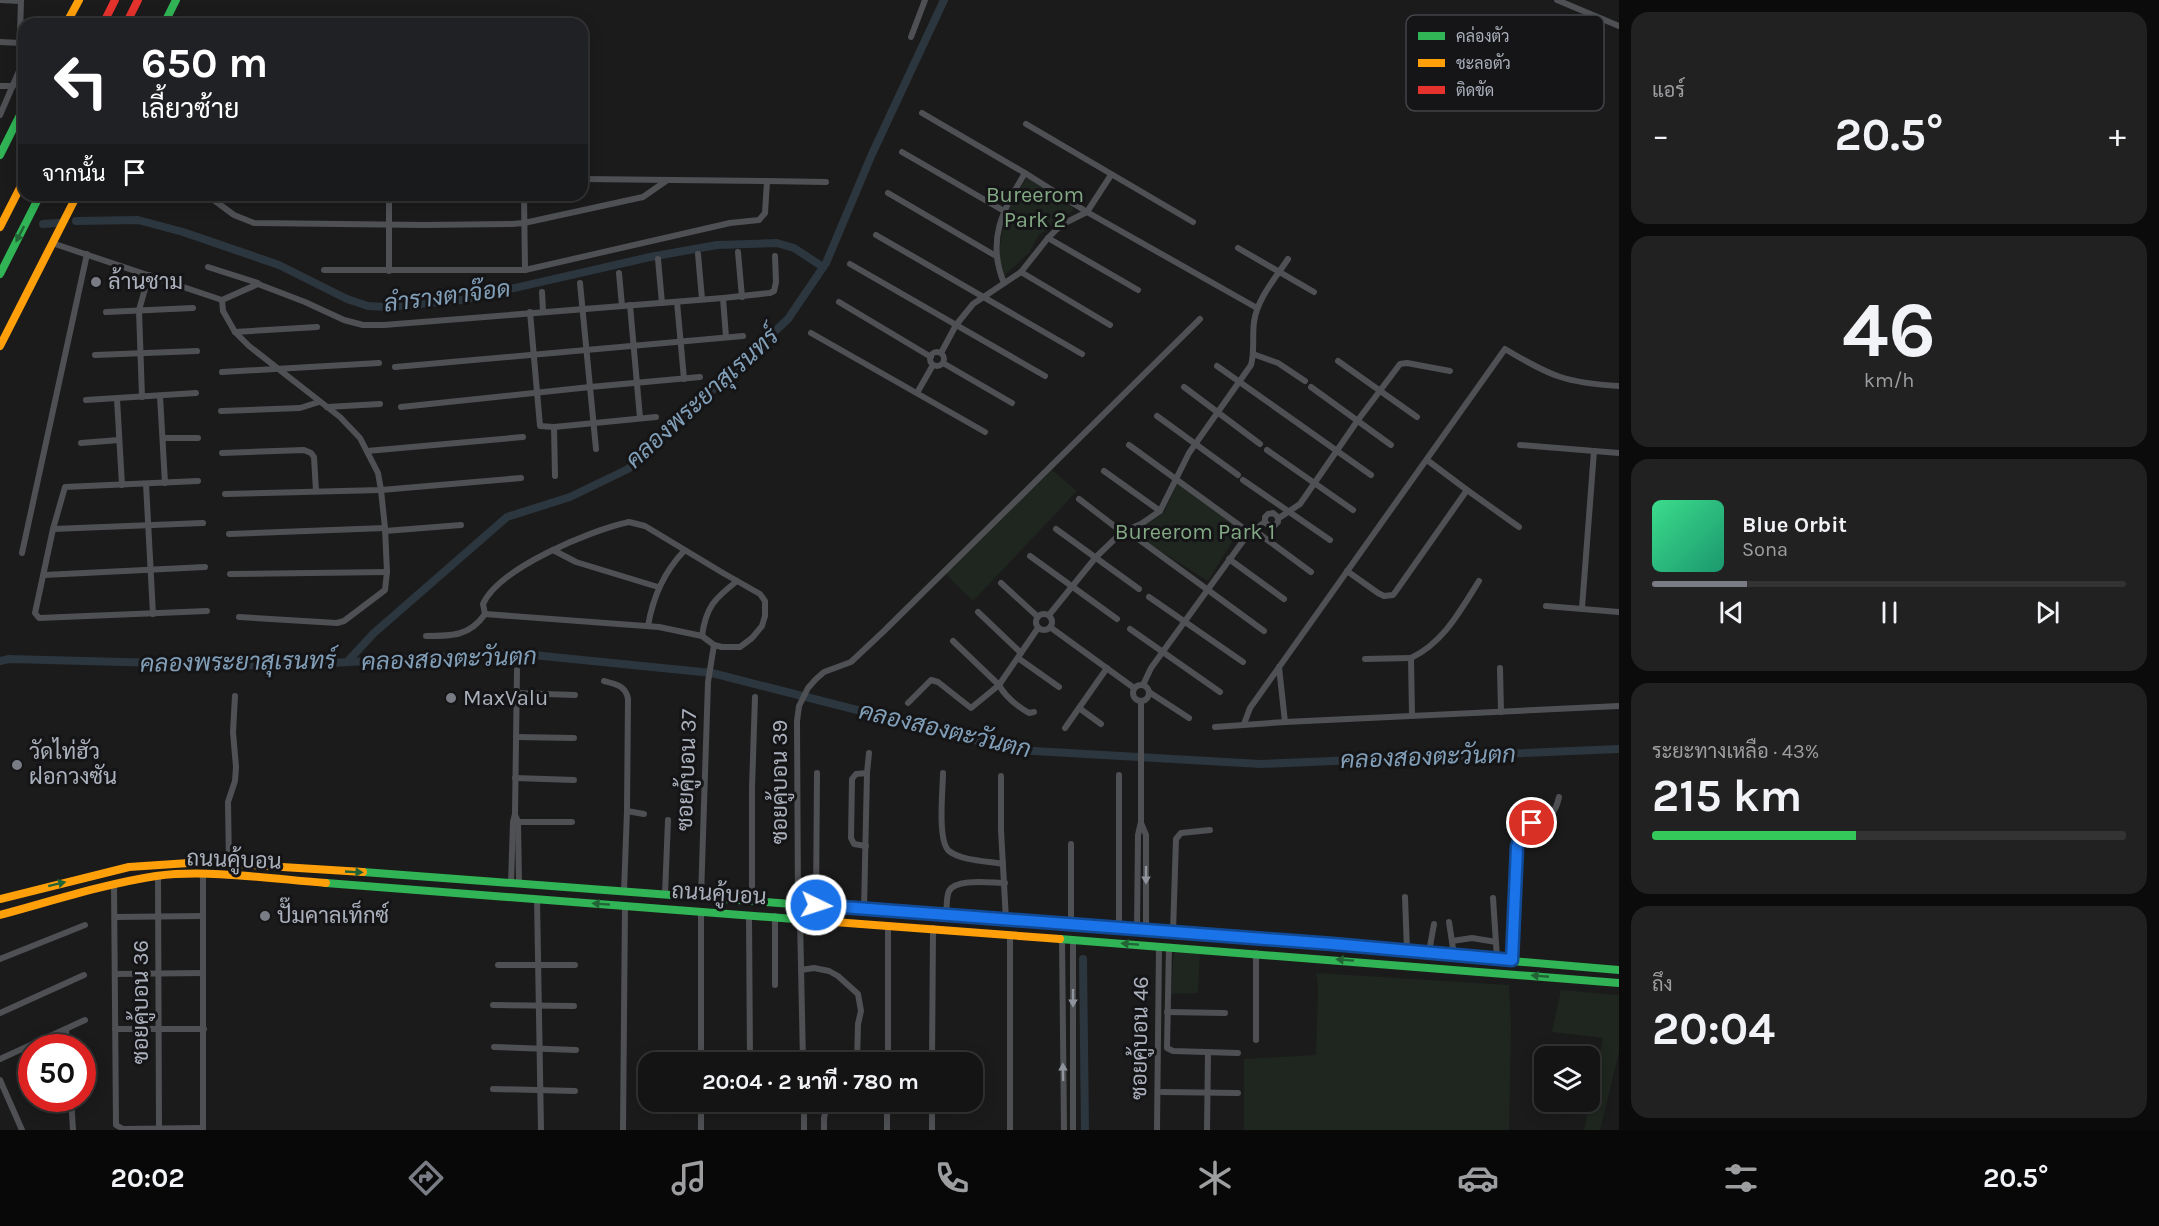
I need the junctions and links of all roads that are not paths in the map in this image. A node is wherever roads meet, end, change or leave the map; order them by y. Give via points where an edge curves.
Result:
1 (0, 0) edge
2 (21, 0) edge
3 (79, 0) edge
4 (115, 0) edge
5 (138, 0) edge
6 (176, 0) edge
7 (926, 0) edge
8 (1557, 0) edge
9 (1593, 15) edge
10 (22, 18) edge
11 (69, 18) edge
12 (106, 18) edge
13 (129, 18) edge
14 (167, 18) edge
15 (1604, 20) edge
16 (1619, 26) edge
17 (911, 37) dead end
18 (0, 42) edge
19 (18, 43) edge
20 (18, 74) edge
21 (0, 86) edge
22 (13, 86) junction
23 (922, 113) dead end
24 (0, 115) edge
25 (18, 119) edge
26 (1026, 124) dead end
27 (902, 152) dead end
28 (0, 154) edge
29 (1025, 173) junction
30 (1111, 174) junction
31 (588, 179) edge
32 (666, 181) junction
33 (767, 181) junction
34 (826, 182) dead end
35 (18, 192) edge
36 (888, 193) dead end
37 (37, 201) edge
38 (74, 201) edge
39 (215, 201) edge
40 (389, 201) edge
41 (524, 201) edge
42 (1004, 211) junction
43 (1087, 212) junction
44 (1193, 222) dead end
45 (524, 223) junction
46 (389, 224) junction
47 (0, 227) edge
48 (876, 235) dead end
49 (1048, 237) junction
50 (52, 243) junction
51 (1238, 248) dead end
52 (738, 252) dead end
53 (87, 254) junction
54 (698, 254) dead end
55 (775, 256) dead end
56 (996, 256) junction
57 (658, 259) dead end
58 (1288, 259) dead end
59 (850, 264) dead end
60 (208, 267) dead end
61 (324, 270) dead end
62 (525, 270) junction
63 (389, 271) junction
64 (1021, 272) junction
65 (1280, 272) junction
66 (619, 273) dead end
67 (0, 274) edge
68 (149, 275) junction
69 (580, 283) dead end
70 (1004, 283) junction
71 (258, 284) junction
72 (1138, 290) dead end
73 (542, 292) dead end
74 (1314, 292) dead end
75 (984, 296) junction
76 (742, 297) junction
77 (723, 298) junction
78 (222, 300) junction
79 (702, 300) junction
80 (677, 302) junction
81 (839, 302) dead end
82 (662, 303) junction
83 (626, 306) junction
84 (193, 308) dead end
85 (582, 309) junction
86 (1257, 309) junction
87 (139, 310) junction
88 (543, 311) junction
89 (106, 312) dead end
90 (530, 312) junction
91 (1200, 319) dead end
92 (956, 325) junction
93 (1110, 325) dead end
94 (317, 327) dead end
95 (235, 332) junction
96 (811, 333) dead end
97 (743, 336) dead end
98 (726, 337) junction
99 (681, 341) junction
100 (633, 345) junction
101 (0, 346) edge
102 (586, 350) junction
103 (198, 351) dead end
104 (140, 352) junction
105 (941, 353) junction
106 (1082, 354) dead end
107 (1253, 354) junction
108 (95, 355) dead end
109 (533, 355) junction
110 (931, 357) junction
111 (1338, 361) dead end
112 (379, 363) dead end
113 (943, 363) junction
114 (933, 364) junction
115 (1217, 366) dead end
116 (395, 367) dead end
117 (280, 369) junction
118 (1450, 371) dead end
119 (222, 372) dead end
120 (1045, 376) dead end
121 (700, 377) dead end
122 (684, 379) junction
123 (1240, 381) junction
124 (1305, 381) dead end
125 (637, 383) junction
126 (590, 387) junction
127 (1184, 387) dead end
128 (1311, 387) dead end
129 (1619, 387) edge
130 (1380, 391) junction
131 (196, 393) dead end
132 (917, 393) junction
133 (536, 394) junction
134 (160, 396) junction
135 (142, 397) junction
136 (117, 399) junction
137 (86, 400) dead end
138 (319, 402) junction
139 (1012, 403) dead end
140 (380, 404) dead end
141 (327, 407) junction
142 (401, 408) dead end
143 (221, 411) dead end
144 (1218, 412) junction
145 (656, 417) dead end
146 (1157, 417) dead end
147 (1417, 417) dead end
148 (640, 418) junction
149 (1358, 420) junction
150 (593, 423) junction
151 (554, 427) junction
152 (985, 432) dead end
153 (523, 437) dead end
154 (163, 438) junction
155 (198, 438) dead end
156 (119, 440) junction
157 (81, 443) dead end
158 (1196, 443) junction
159 (1260, 444) dead end
160 (1129, 445) dead end
161 (1391, 445) dead end
162 (1520, 445) dead end
163 (596, 449) dead end
164 (1267, 450) dead end
165 (367, 451) junction
166 (1336, 451) junction
167 (1594, 451) junction
168 (222, 453) dead end
169 (1619, 453) edge
170 (1426, 460) junction
171 (1104, 471) dead end
172 (1238, 475) dead end
173 (1371, 475) dead end
174 (555, 476) dead end
175 (521, 478) dead end
176 (1176, 478) junction
177 (1244, 480) dead end
178 (198, 481) dead end
179 (1314, 482) junction
180 (165, 483) junction
181 (122, 484) junction
182 (146, 484) junction
183 (381, 490) junction
184 (1467, 490) junction
185 (316, 491) junction
186 (225, 494) dead end
187 (1078, 499) dead end
188 (1353, 510) dead end
189 (1160, 511) junction
190 (1291, 512) junction
191 (1279, 518) junction
192 (1265, 522) junction
193 (203, 523) dead end
194 (148, 525) junction
195 (460, 525) dead end
196 (1519, 527) dead end
197 (53, 529) junction
198 (385, 529) junction
199 (1056, 529) dead end
200 (1124, 531) junction
201 (1252, 531) junction
202 (229, 534) dead end
203 (1330, 540) dead end
204 (553, 550) junction
205 (684, 551) junction
206 (22, 553) dead end
207 (1030, 556) dead end
208 (1096, 557) junction
209 (1229, 559) junction
210 (205, 567) dead end
211 (150, 568) junction
212 (1347, 571) junction
213 (387, 572) junction
214 (1311, 572) dead end
215 (44, 574) junction
216 (230, 574) dead end
217 (737, 581) junction
218 (1479, 581) dead end
219 (1001, 583) dead end
220 (1072, 586) junction
221 (658, 587) junction
222 (1139, 589) dead end
223 (1207, 590) junction
224 (1149, 597) dead end
225 (1284, 599) dead end
226 (1546, 606) dead end
227 (1582, 608) junction
228 (207, 611) dead end
229 (978, 612) dead end
230 (1619, 612) edge
231 (153, 614) junction
232 (485, 614) junction
233 (1049, 615) junction
234 (1037, 616) junction
235 (239, 617) dead end
236 (1117, 620) dead end
237 (1185, 622) junction
238 (648, 626) junction
239 (1050, 627) junction
240 (1038, 628) junction
241 (1130, 629) dead end
242 (1264, 630) dead end
243 (426, 636) dead end
244 (702, 636) junction
245 (953, 640) dead end
246 (714, 645) junction
247 (1162, 653) junction
248 (1019, 655) junction
249 (1410, 658) junction
250 (1365, 660) dead end
251 (1243, 662) dead end
252 (1280, 667) junction
253 (1107, 668) junction
254 (1500, 668) dead end
255 (517, 670) dead end
256 (604, 681) dead end
257 (999, 685) junction
258 (1143, 685) junction
259 (1059, 687) dead end
260 (1134, 688) junction
261 (1149, 692) junction
262 (1220, 692) dead end
263 (516, 693) junction
264 (235, 696) dead end
265 (575, 696) dead end
266 (755, 697) dead end
267 (1141, 701) junction
268 (908, 703) dead end
269 (1619, 706) edge
270 (1079, 708) junction
271 (1034, 712) dead end
272 (1501, 712) junction
273 (1412, 715) junction
274 (1189, 718) dead end
275 (1286, 722) junction
276 (1101, 724) dead end
277 (1244, 724) junction
278 (1215, 727) dead end
279 (1065, 728) dead end
280 (516, 737) junction
281 (574, 738) dead end
282 (869, 753) dead end
283 (817, 773) dead end
284 (867, 773) junction
285 (943, 773) dead end
286 (1119, 775) dead end
287 (1001, 776) dead end
288 (516, 778) junction
289 (574, 780) dead end
290 (1559, 797) dead end
291 (627, 811) junction
292 (644, 814) dead end
293 (668, 820) dead end
294 (515, 822) junction
295 (572, 822) dead end
296 (1210, 830) dead end
297 (1071, 844) dead end
298 (866, 846) junction
299 (229, 864) junction
300 (1003, 864) junction
301 (317, 870) junction
302 (202, 874) junction
303 (158, 876) junction
304 (316, 882) junction
305 (515, 883) junction
306 (1005, 883) junction
307 (114, 885) junction
308 (624, 891) junction
309 (665, 894) junction
310 (701, 897) junction
311 (1405, 897) dead end
312 (1493, 898) dead end
313 (0, 899) edge
314 (537, 899) junction
315 (752, 901) junction
316 (798, 904) junction
317 (625, 905) junction
318 (816, 905) junction
319 (864, 909) junction
320 (701, 911) junction
321 (0, 915) edge
322 (749, 915) junction
323 (946, 915) junction
324 (202, 916) junction
325 (775, 916) junction
326 (115, 917) junction
327 (158, 917) junction
328 (800, 918) junction
329 (1006, 920) junction
330 (1449, 922) dead end
331 (1071, 924) junction
332 (1434, 924) dead end
333 (85, 925) dead end
334 (888, 925) junction
335 (933, 928) junction
336 (1119, 928) junction
337 (1142, 929) junction
338 (1173, 932) junction
339 (1010, 934) junction
340 (1062, 939) junction
341 (1073, 939) junction
342 (1452, 940) junction
343 (1496, 942) junction
344 (1159, 946) junction
345 (1169, 947) junction
346 (1407, 950) junction
347 (1429, 952) junction
348 (1256, 953) junction
349 (1454, 955) junction
350 (1497, 958) junction
351 (0, 959) edge
352 (1512, 960) junction
353 (498, 965) dead end
354 (538, 965) junction
355 (575, 965) dead end
356 (1564, 966) junction
357 (801, 970) junction
358 (1619, 970) edge
359 (203, 973) junction
360 (115, 974) junction
361 (159, 974) junction
362 (84, 975) dead end
363 (1563, 978) junction
364 (1619, 983) edge
365 (775, 985) dead end
366 (494, 1005) dead end
367 (539, 1006) junction
368 (574, 1006) dead end
369 (1167, 1012) junction
370 (0, 1013) edge
371 (1225, 1013) dead end
372 (85, 1020) dead end
373 (66, 1029) junction
374 (115, 1029) junction
375 (159, 1029) junction
376 (204, 1029) junction
377 (66, 1034) edge
378 (1256, 1040) dead end
379 (494, 1047) dead end
380 (540, 1048) junction
381 (576, 1050) dead end
382 (701, 1052) edge
383 (750, 1052) edge
384 (803, 1052) edge
385 (857, 1052) edge
386 (888, 1052) edge
387 (932, 1052) edge
388 (1208, 1052) junction
389 (1238, 1053) dead end
390 (0, 1059) edge
391 (0, 1080) edge
392 (493, 1089) dead end
393 (540, 1090) junction
394 (576, 1091) dead end
395 (1162, 1092) dead end
396 (1207, 1093) junction
397 (1238, 1093) dead end
398 (72, 1112) edge
399 (701, 1112) edge
400 (804, 1112) edge
401 (825, 1112) edge
402 (888, 1112) edge
403 (932, 1112) edge
404 (159, 1128) junction
405 (203, 1129) edge
406 (22, 1130) edge
407 (73, 1130) edge
408 (541, 1130) edge
409 (623, 1130) edge
410 (701, 1130) edge
411 (804, 1130) edge
412 (824, 1130) edge
413 (887, 1130) edge
414 (932, 1130) edge
415 (1010, 1130) edge
416 (1064, 1130) edge
417 (1073, 1130) edge
418 (1157, 1130) edge
419 (1207, 1130) edge

1 - 2 street
2 - 10 street
3 - 11 main road
4 - 12 main road
5 - 13 main road
6 - 14 main road
7 - 17 street
8 - 9 street
15 - 16 street
18 - 19 street
20 - 22 street
21 - 22 street
22 - 24 street
23 - 29 street
25 - 28 main road
26 - 30 street
27 - 42 street
29 - 42 street
29 - 43 street
30 - 43 street
30 - 44 street
31 - 32 street
32 - 33 street
32 - 45 street via 643,197
33 - 34 street
33 - 62 street via 765,213 759,220 730,223
35 - 47 main road
36 - 56 street
37 -> 67 main road
38 - 50 main road
39 - 46 street via 254,223
40 - 46 street
41 - 45 street
42 - 56 street
43 - 49 street
43 - 86 street
45 - 46 street
45 - 62 street
46 - 63 street
48 - 75 street
49 - 64 street
49 - 72 street
50 - 53 street
50 - 101 main road
51 - 65 street
52 - 76 street
53 - 68 street
53 - 206 street
54 - 79 street
55 - 76 street via 774,291
56 - 70 street
57 - 82 street
58 - 65 street
59 - 92 street
60 - 71 street
61 - 63 street
62 - 63 street
64 - 70 street
64 - 93 street
65 - 74 street
65 - 86 street
66 - 83 street
68 - 78 street
68 - 87 street
69 - 85 street
70 - 75 street
71 - 78 street
71 - 90 street via 332,316 363,324 408,325
73 - 88 street
75 - 92 street
75 - 106 street
76 - 77 street
77 - 79 street
77 - 98 street
78 - 95 street via 223,311
79 - 80 street
80 - 82 street
80 - 99 street
81 - 110 street
82 - 83 street
83 - 85 street
83 - 100 street
84 - 87 street
85 - 88 street
85 - 102 street
86 - 107 street
87 - 89 street
87 - 104 street
88 - 90 street
90 - 109 street
91 - 316 street, ซอยคู้บอน 39 via 884,631 851,662 824,672 808,688 797,721
92 - 105 street
92 - 120 street
94 - 95 street
95 - 117 street
96 - 132 street
97 - 98 street
98 - 99 street
99 - 100 street
99 - 122 street
100 - 102 street
100 - 125 street
102 - 109 street
102 - 126 street
103 - 104 street
104 - 108 street
104 - 135 street
105 - 110 street
105 - 113 street
107 - 123 street
107 - 124 street via 1278,363
109 - 116 street
109 - 133 street
110 - 114 street
111 - 130 street
112 - 117 street
113 - 114 street
113 - 139 street
114 - 132 street
115 - 123 street
117 - 119 street
117 - 138 street
118 - 130 street via 1403,363
121 - 122 street
122 - 125 street
123 - 144 street
123 - 166 street
125 - 126 street
125 - 148 street
126 - 133 street
126 - 150 street
127 - 144 street
128 - 149 street
129 - 170 street via 1553,376 1506,349
130 - 147 street
130 - 149 street
131 - 134 street
132 - 152 street
133 - 142 street
133 - 151 street via 539,424
134 - 135 street
134 - 154 street
135 - 136 street
136 - 137 street
136 - 156 street
138 - 141 street
138 - 143 street via 300,408
140 - 141 street
141 - 165 street via 360,438
144 - 158 street
144 - 159 street
145 - 148 street
146 - 158 street
148 - 150 street
149 - 161 street
149 - 166 street
150 - 151 street
150 - 163 street
151 - 174 street
153 - 165 street
154 - 155 street
154 - 180 street
156 - 157 street
156 - 181 street
158 - 172 street
158 - 176 street
160 - 176 street
162 - 167 street
164 - 179 street
165 - 183 street
166 - 173 street
166 - 179 street
167 - 169 street
167 - 227 street
168 - 185 street via 312,453
170 - 184 street
170 - 212 street
171 - 189 street
175 - 183 street
176 - 189 street
176 - 201 street
177 - 190 street
178 - 180 street
179 - 188 street
179 - 190 street
180 - 182 street
181 - 182 street
181 - 197 street via 65,487
182 - 194 street
183 - 185 street
183 - 198 street
184 - 196 street
184 - 212 street via 1393,595 1378,593
185 - 186 street
187 - 200 street
189 - 200 street
190 - 191 street
190 - 203 street
191 - 192 street via 1274,526
191 - 192 street via 1270,513
192 - 201 street
193 - 194 street
194 - 197 street
194 - 211 street
195 - 198 street
197 - 215 street
198 - 202 street
198 - 213 street
199 - 208 street
200 - 208 street
200 - 223 street
201 - 209 street
201 - 214 street
204 - 205 street via 629,522 645,526
204 - 221 street via 576,562
204 - 232 street via 527,562 489,594 483,604
205 - 217 street
205 - 221 street
207 - 220 street
208 - 220 street
208 - 222 street
209 - 223 street
209 - 225 street
210 - 211 street
211 - 215 street
211 - 231 street
212 - 252 street
213 - 216 street
213 - 235 street via 384,592 344,621
215 - 231 street via 35,611 39,618
217 - 244 street via 709,608
217 - 246 street via 755,589 765,601 762,626 740,647
218 - 249 street via 1443,634
219 - 234 street
220 - 233 street
220 - 236 street
221 - 238 street
223 - 237 street
223 - 242 street
224 - 237 street
226 - 227 street
227 - 230 street
228 - 231 street
229 - 248 street
232 - 238 street
232 - 243 street via 464,633
233 - 234 street
233 - 239 street
234 - 240 street
237 - 247 street
237 - 251 street
238 - 244 street
239 - 240 street
239 - 253 street
240 - 248 street
241 - 247 street
244 - 246 street
245 - 257 street
246 - 310 street, ซอยคู้บอน 37 via 708,682
247 - 258 street
247 - 262 street
248 - 257 street
248 - 259 street
249 - 250 street
249 - 273 street
252 - 275 street
252 - 277 street via 1250,708
253 - 260 street
253 - 270 street
254 - 272 street
255 - 263 street
256 - 291 street via 627,693
257 - 268 street via 971,708 931,680
257 - 271 street via 1004,695 1020,708
258 - 260 street
258 - 261 street
260 - 267 street via 1135,698
261 - 267 street
261 - 274 street
263 - 265 street
263 - 280 street
264 - 299 street via 236,767 228,801
266 - 315 street
267 - 337 street via 1138,834
269 - 272 street
270 - 276 street
270 - 279 street
272 - 273 street
273 - 275 street
275 - 277 street
277 - 278 street
280 - 281 street
280 - 288 street
282 - 284 street
283 - 318 street
284 - 298 street
284 - 298 street via 856,774 852,779 851,838 854,844
285 - 300 street via 942,837 946,848 954,854
286 - 336 street
287 - 300 street
288 - 289 street
288 - 294 street
290 - 352 street via 1553,813 1526,825 1517,847
291 - 292 street
291 - 308 street
293 - 309 street
294 - 295 street
294 - 305 street
296 - 338 street via 1181,833 1176,839
297 - 331 street
298 - 319 street
299 - 301 main road, ถนนคู้บอน
313 -> 299 main road, ถนนคู้บอน via 129,867
300 - 306 street
301 - 304 main road
301 -> 305 main road, ถนนคู้บอน
302 - 303 main road, ถนนคู้บอน
302 - 304 main road, ถนนคู้บอน
302 - 324 street
303 - 307 main road, ถนนคู้บอน
303 - 327 street, ซอยคู้บอน 36
304 - 314 main road, ถนนคู้บอน
305 - 308 main road, ถนนคู้บอน
306 - 323 street via 954,886 948,893
306 - 329 street
307 - 321 main road, ถนนคู้บอน
307 - 326 street
308 - 309 main road, ถนนคู้บอน
309 - 310 main road, ถนนคู้บอน
310 - 315 main road, ถนนคู้บอน
311 - 346 street
312 - 343 street
317 -> 314 main road, ถนนคู้บอน
314 - 354 street
315 - 316 main road, ถนนคู้บอน
316 - 318 main road, ถนนคู้บอน
317 - 320 main road, ถนนคู้บอน
317 - 409 street
318 - 319 main road, ถนนคู้บอน
319 - 323 main road, ถนนคู้บอน
320 - 322 main road, ถนนคู้บอน
320 - 382 street
322 - 325 main road, ถนนคู้บอน
322 - 383 street
323 - 329 main road, ถนนคู้บอน
324 - 327 street
324 - 359 street
325 - 328 main road, ถนนคู้บอน
325 - 365 street
326 - 327 street
326 - 360 street
327 - 361 street, ซอยคู้บอน 36
328 - 334 main road, ถนนคู้บอน
328 - 357 street
329 - 331 main road, ถนนคู้บอน
330 - 342 street
331 - 336 main road, ถนนคู้บอน
332 - 347 street
333 - 351 street
334 - 335 main road, ถนนคู้บอน
334 - 386 street
335 - 339 main road, ถนนคู้บอน
335 - 387 street
336 - 337 main road, ถนนคู้บอน
337 - 338 main road, ถนนคู้บอน
338 - 346 main road, ถนนคู้บอน
339 - 340 main road, ถนนคู้บอน
339 - 415 street
340 - 341 main road, ถนนคู้บอน
416 -> 340 street
344 -> 341 main road, ถนนคู้บอน
341 -> 417 street
342 - 343 street
342 - 349 street
343 - 350 street
344 - 345 main road, ถนนคู้บอน
344 - 418 street, ซอยคู้บอน 46
345 - 348 main road, ถนนคู้บอน
345 - 369 street
346 - 347 main road, ถนนคู้บอน
347 - 349 main road, ถนนคู้บอน
363 -> 348 main road, ถนนคู้บอน
348 - 378 street
349 - 350 main road, ถนนคู้บอน
350 - 352 main road, ถนนคู้บอน
352 - 356 main road, ถนนคู้บอน
353 - 354 street
354 - 355 street
354 - 367 street
356 - 358 main road, ถนนคู้บอน
356 - 363 main road
357 - 384 street
357 - 385 street via 829,971 858,994 861,1011
359 - 361 street
359 - 376 street
360 - 361 street
360 - 374 street
361 - 375 street, ซอยคู้บอน 36
362 - 370 street
363 - 364 main road, ถนนคู้บอน
366 - 367 street
367 - 368 street
367 - 380 street
369 - 371 street
369 - 388 street via 1168,1049
372 - 373 street
373 - 377 street
373 - 390 street
374 - 375 street
374 - 404 street via 117,1125 123,1129
375 - 376 street
375 - 404 street, ซอยคู้บอน 36
376 - 405 street
379 - 380 street
380 - 381 street
380 - 393 street
388 - 389 street
388 - 396 street
391 - 406 street
392 - 393 street
393 - 394 street
393 - 408 street
395 - 396 street
396 - 397 street
396 - 419 street
398 - 407 street
399 - 410 street
400 - 411 street
401 - 412 street
402 - 413 street
403 - 414 street
404 - 405 street

